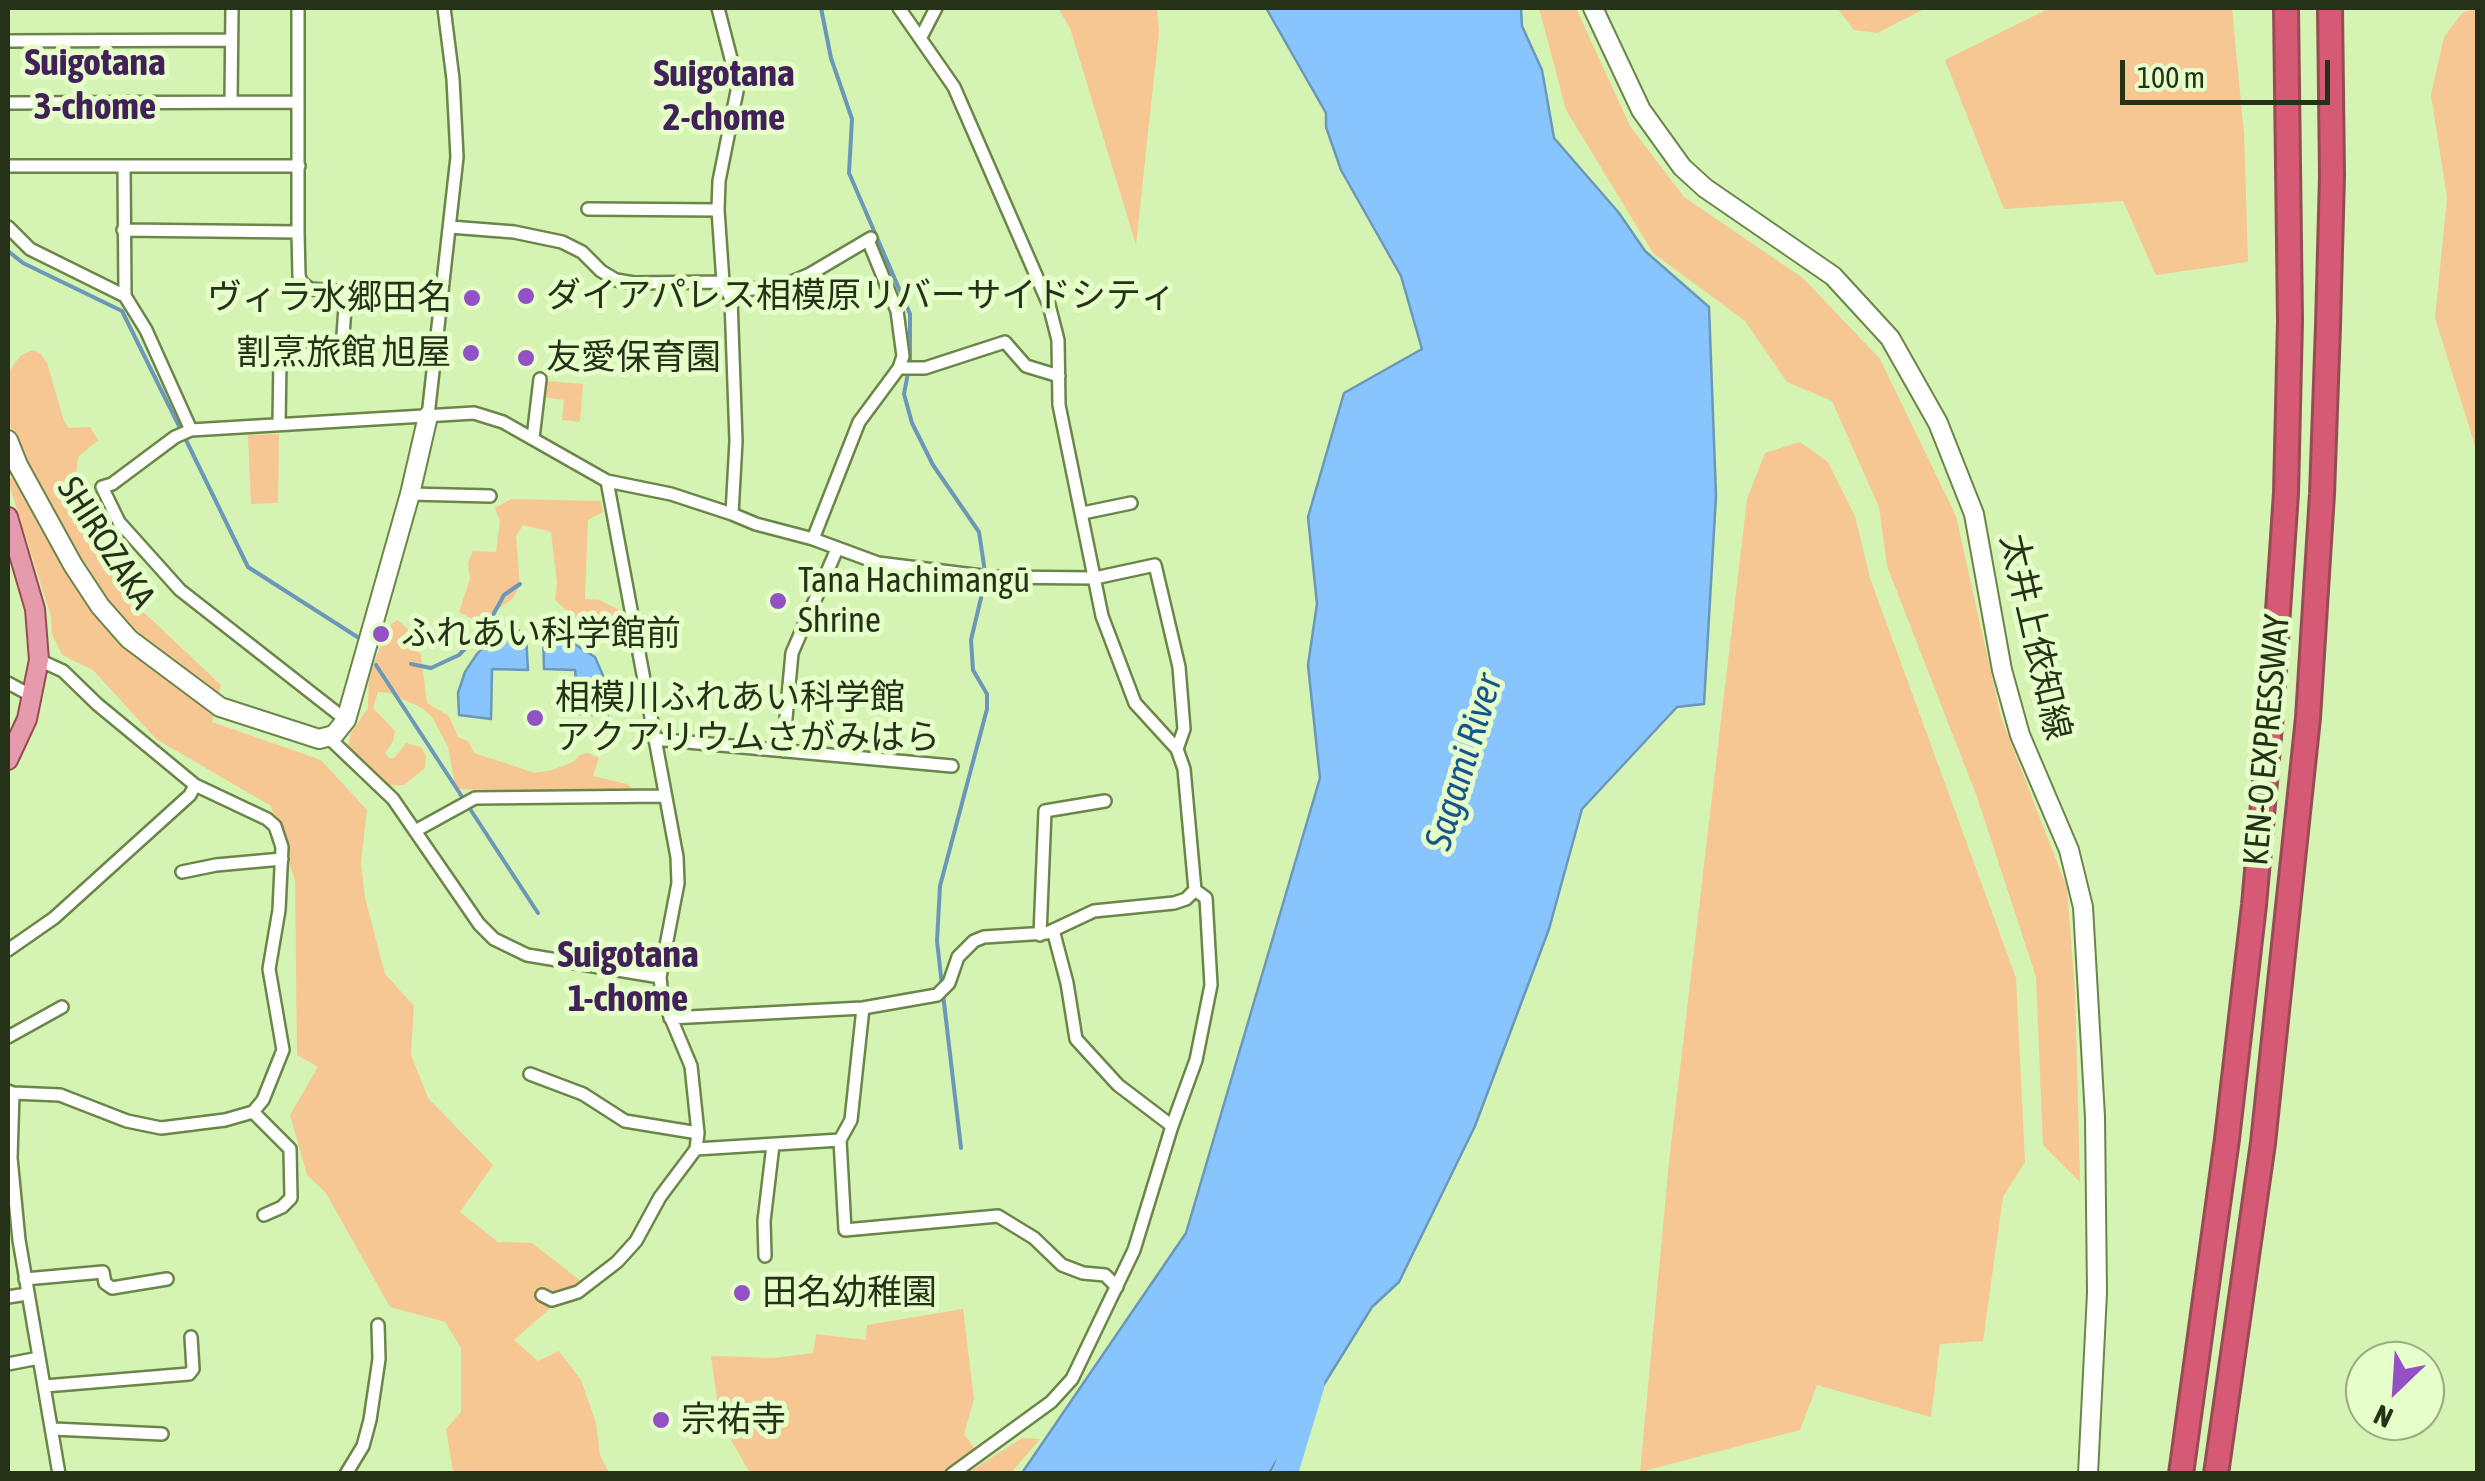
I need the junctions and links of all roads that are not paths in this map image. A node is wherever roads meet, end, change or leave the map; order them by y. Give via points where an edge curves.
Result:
1 (232, 8) edge
2 (298, 8) edge
3 (444, 8) edge
4 (718, 8) edge
5 (899, 8) edge
6 (936, 8) edge
7 (1593, 8) edge
8 (2286, 8) edge
9 (2330, 8) edge
10 (922, 36) junction
11 (231, 40) junction
12 (8, 41) edge
13 (231, 102) junction
14 (298, 102) junction
15 (8, 103) edge
16 (8, 166) edge
17 (124, 166) junction
18 (299, 166) junction
19 (588, 209) dead end
20 (718, 210) junction
21 (8, 227) edge
22 (450, 227) junction
23 (123, 230) junction
24 (298, 232) junction
25 (726, 287) junction
26 (346, 292) junction
27 (125, 296) junction
28 (442, 299) junction
29 (900, 369) junction
30 (1059, 376) junction
31 (540, 379) dead end
32 (428, 416) junction
33 (279, 424) junction
34 (191, 430) junction
35 (533, 438) junction
36 (8, 440) edge
37 (607, 482) junction
38 (410, 494) junction
39 (490, 496) dead end
40 (1132, 502) dead end
41 (1084, 513) junction
42 (732, 514) junction
43 (8, 517) edge
44 (813, 539) junction
45 (836, 549) junction
46 (1095, 578) junction
47 (39, 660) junction
48 (8, 683) edge
49 (34, 697) junction
50 (346, 720) junction
51 (329, 738) junction
52 (654, 738) junction
53 (1177, 749) junction
54 (783, 751) junction
55 (8, 760) edge
56 (952, 766) dead end
57 (196, 784) junction
58 (664, 796) junction
59 (1104, 801) dead end
60 (415, 832) junction
61 (282, 858) junction
62 (182, 872) dead end
63 (1195, 890) junction
64 (1047, 932) junction
65 (8, 950) edge
66 (660, 978) junction
67 (62, 1008) dead end
68 (862, 1008) junction
69 (670, 1018) junction
70 (8, 1037) edge
71 (530, 1074) dead end
72 (10, 1092) edge
73 (254, 1112) junction
74 (1172, 1126) junction
75 (698, 1134) junction
76 (840, 1140) junction
77 (773, 1145) junction
78 (696, 1149) junction
79 (264, 1214) dead end
80 (13, 1240) edge
81 (766, 1256) dead end
82 (167, 1279) dead end
83 (25, 1280) junction
84 (1118, 1288) junction
85 (28, 1294) junction
86 (542, 1295) dead end
87 (8, 1297) edge
88 (378, 1325) dead end
89 (191, 1337) dead end
90 (39, 1358) junction
91 (8, 1364) edge
92 (45, 1386) junction
93 (53, 1429) junction
94 (162, 1434) dead end
95 (60, 1474) edge
96 (346, 1474) edge
97 (952, 1474) edge
98 (2088, 1474) edge
99 (2181, 1474) edge
100 (2216, 1474) edge

1 - 11 street
2 - 14 street
3 - 22 street via 458,157
4 - 20 street via 738,86
5 - 10 street
6 - 10 street
7 - 98 main road, 太井上依知線 via 1641,110 1682,166 1834,276 1890,338 1938,423 1974,514 2002,670 2020,734 2069,850 2083,907 2096,1116
8 - 99 highway, KEN-O EXPRESSWAY via 2290,359 2272,714 2227,1139
9 - 100 highway, KEN-O EXPRESSWAY via 2328,326 2308,718 2263,1143
10 - 30 street via 961,103 1049,305
11 - 12 street
11 - 13 street
13 - 14 street
13 - 15 street
14 - 18 street
16 - 17 street
17 - 18 street
17 - 23 street
18 - 24 street
19 - 20 street
20 - 25 street
21 - 27 street via 30,249
22 - 25 street via 562,242 616,280
22 - 28 street
23 - 24 street
23 - 27 street
24 - 26 street via 302,283
25 - 29 street via 784,285 869,239 900,322
25 - 42 street via 736,440
26 - 28 street
26 - 33 street via 342,350 280,359
27 - 34 street
28 - 32 street
29 - 30 street via 918,370 1005,342 1026,366
29 - 44 street via 860,422
30 - 41 street via 1059,405
31 - 35 street
32 - 33 street
32 - 35 street via 474,413
32 - 38 main road
33 - 34 street
34 - 50 street via 102,487 119,522 180,590
35 - 37 street
36 - 51 main road, SHIROZAKA via 73,564 130,639 220,707
37 - 42 street
37 - 52 street
38 - 39 street
38 - 50 main road
40 - 41 street
41 - 46 street
42 - 44 street
43 - 47 main road via 36,609
44 - 45 street
45 - 46 street via 878,563 975,576
45 - 54 street via 792,652
46 - 53 street via 1102,616 1136,703
46 - 53 street via 1155,565 1179,667 1184,729
47 - 49 main road
47 - 57 street via 63,671
48 - 49 street
49 - 55 main road
50 - 51 main road
51 - 60 street via 393,799
52 - 54 street
52 - 58 street
53 - 63 street
54 - 56 street
57 - 61 street via 267,819
57 - 65 street via 54,918
58 - 60 street via 475,798
58 - 66 street via 678,884
59 - 64 street via 1045,811
60 - 66 street via 478,924 504,946
61 - 62 street
61 - 73 street via 269,969 284,1050
63 - 64 street via 1174,903 1094,911
63 - 74 street via 1206,898 1211,985
64 - 68 street via 974,941 937,994
64 - 74 street via 1067,983 1076,1039 1118,1085
66 - 69 street
67 - 70 street
68 - 69 street
68 - 76 street via 852,1120
69 - 75 street via 691,1066
71 - 75 street via 583,1094 624,1121
72 - 73 street via 60,1095 161,1128
72 - 80 street
73 - 79 street via 290,1149 291,1198
74 - 84 street
75 - 78 street
76 - 77 street
76 - 84 street via 844,1230 998,1216 1062,1265 1104,1275
77 - 78 street
77 - 81 street
78 - 86 street via 618,1262 578,1292 552,1300
80 - 83 street
82 - 83 street via 112,1288 104,1272
83 - 85 street
84 - 97 street via 1063,1391
85 - 87 street
85 - 90 street
88 - 96 street via 370,1419 364,1446
89 - 92 street via 189,1374
90 - 91 street
90 - 92 street
92 - 93 street
93 - 94 street
93 - 95 street

